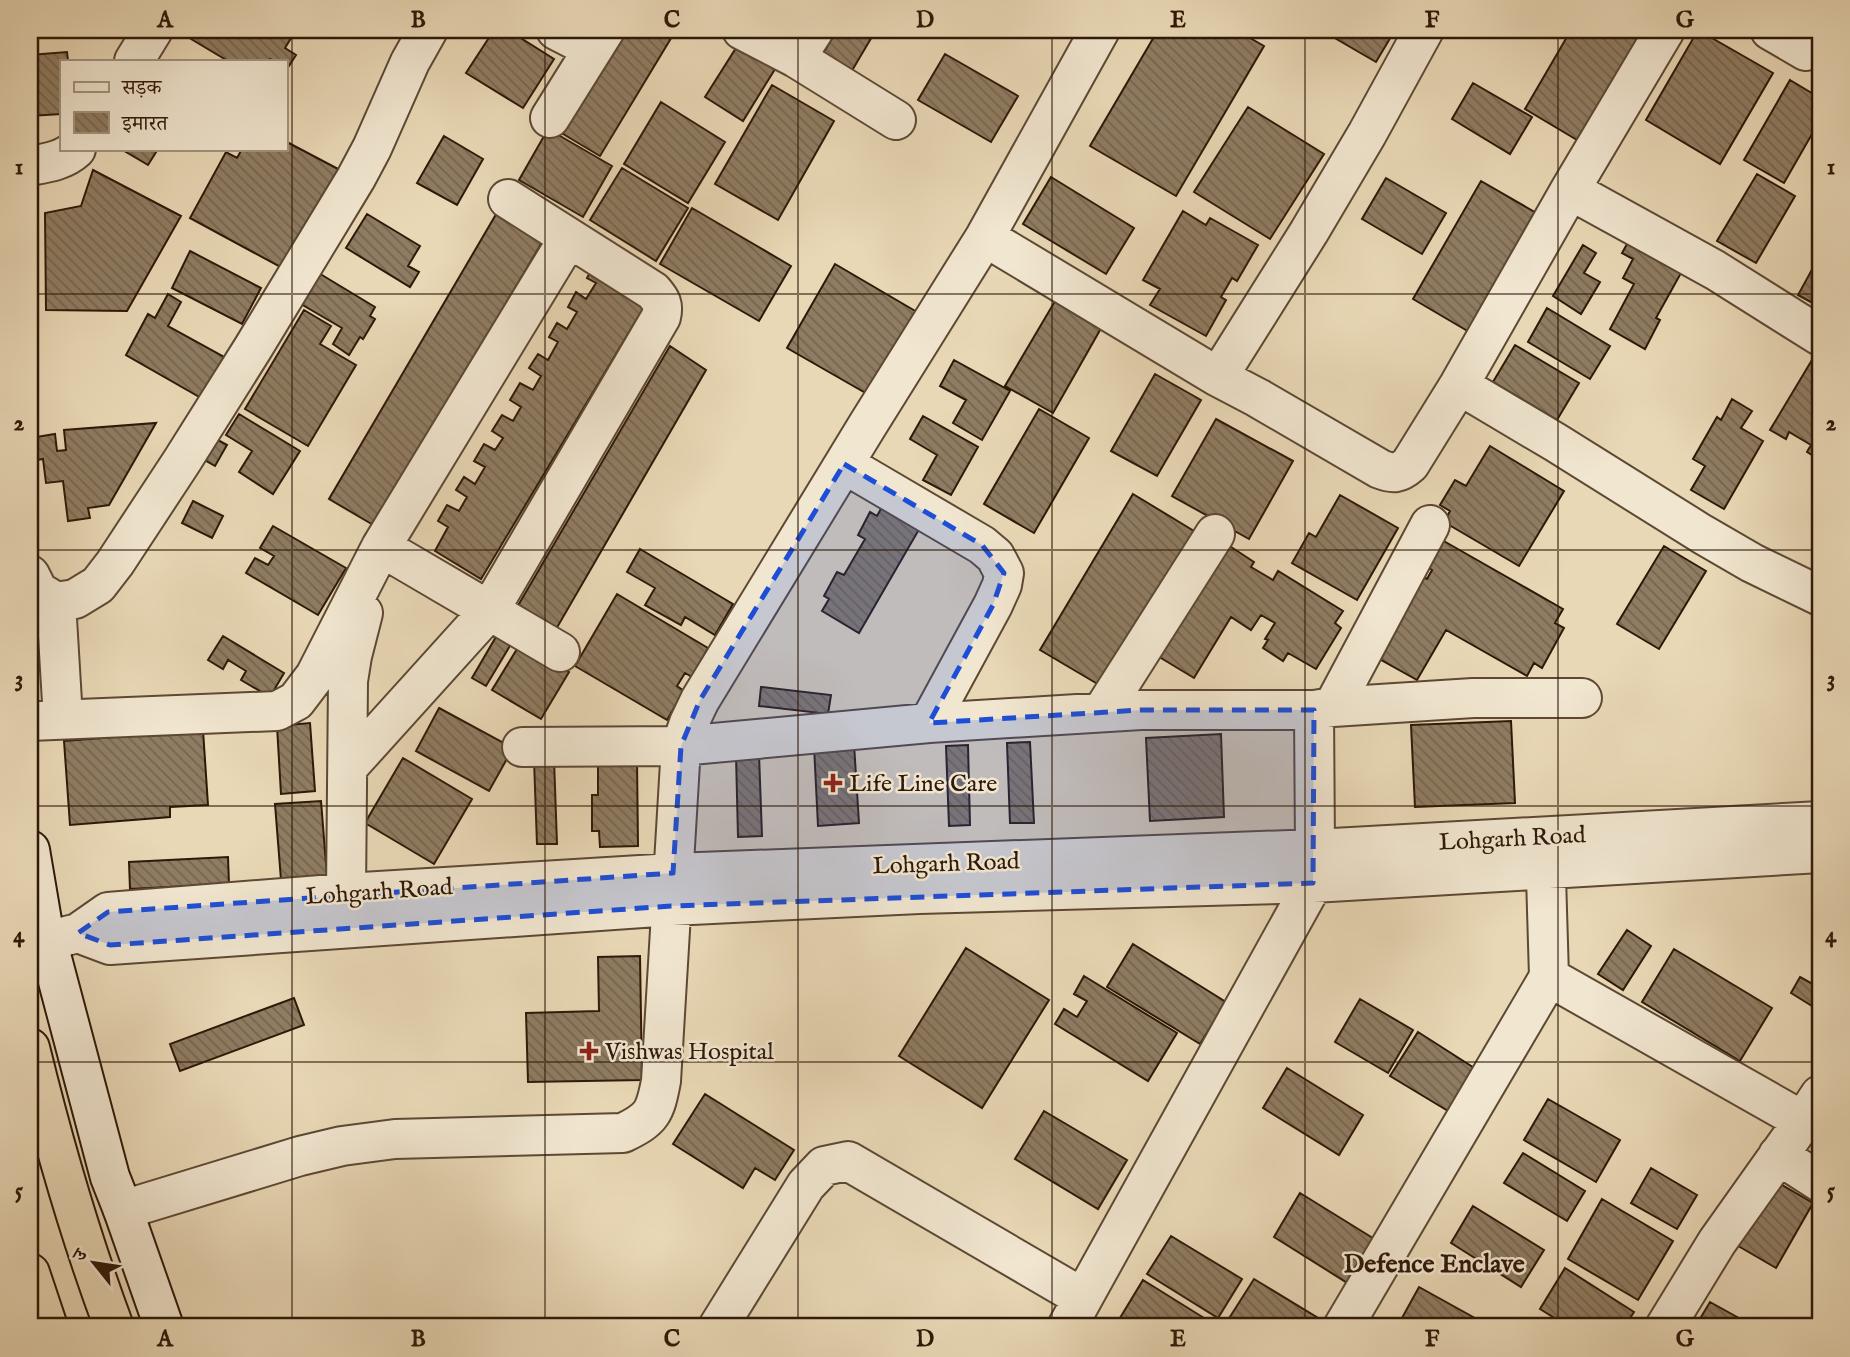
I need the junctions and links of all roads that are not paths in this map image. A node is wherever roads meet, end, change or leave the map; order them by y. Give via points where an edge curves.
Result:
1 (153, 30) edge
2 (428, 30) edge
3 (556, 30) edge
4 (742, 30) edge
5 (1100, 30) edge
6 (1424, 30) edge
7 (1665, 30) edge
8 (1770, 30) edge
9 (599, 39) edge
10 (805, 44) edge
11 (1815, 46) edge
12 (135, 60) edge
13 (550, 118) dead end
14 (896, 120) dead end
15 (75, 150) edge
16 (30, 166) edge
17 (1570, 190) junction
18 (508, 199) dead end
19 (985, 237) junction
20 (568, 239) junction
21 (1820, 336) edge
22 (1219, 377) junction
23 (1459, 385) junction
24 (844, 464) junction
25 (1430, 525) dead end
26 (1215, 534) dead end
27 (381, 547) junction
28 (30, 575) edge
29 (1820, 596) edge
30 (56, 602) junction
31 (489, 611) junction
32 (560, 652) dead end
33 (305, 688) junction
34 (1582, 698) dead end
35 (1323, 708) junction
36 (1102, 712) junction
37 (47, 720) edge
38 (348, 720) junction
39 (929, 723) junction
40 (681, 746) junction
41 (522, 747) dead end
42 (348, 767) junction
43 (1820, 821) edge
44 (30, 850) edge
45 (1545, 852) junction
46 (1820, 853) edge
47 (1314, 866) junction
48 (671, 890) junction
49 (346, 893) junction
50 (52, 940) edge
51 (1549, 977) junction
52 (30, 1048) edge
53 (1811, 1108) edge
54 (1778, 1155) junction
55 (1820, 1182) edge
56 (123, 1210) junction
57 (30, 1273) edge
58 (1075, 1313) edge
59 (48, 1327) edge
60 (114, 1327) edge
61 (164, 1327) edge
62 (718, 1327) edge
63 (1343, 1327) edge
64 (1665, 1327) edge

1 - 12 street
2 - 30 street via 356,178 182,461 98,585 75,599
3 - 9 street
4 - 10 street
5 - 19 street
6 - 22 street via 1367,134
7 - 17 street
8 - 11 street
9 - 13 street
10 - 14 street
15 - 16 street via 52,162
17 - 21 street via 1715,270
17 - 23 street
18 - 20 street
19 - 22 street
19 - 24 street
20 - 27 street
20 - 31 street via 653,291 663,308
22 - 23 street via 1391,474 1410,464
23 - 29 street via 1702,534
24 - 39 street via 982,545 1004,573 993,605
24 - 40 street via 700,700
25 - 35 street
26 - 36 street
27 - 31 street
27 - 33 street
27 - 38 street via 352,656
28 - 30 street via 38,591
30 - 37 street
31 - 32 street
31 - 42 street
33 - 37 street via 296,701 277,710
33 - 38 street
34 - 35 street via 1473,698
35 - 36 street
35 - 47 street
36 - 39 street
38 - 42 street
39 - 40 street
40 - 41 street
40 - 48 street
42 - 49 street
43 - 45 street, Lohgarh Road
44 - 50 street via 42,921
45 - 46 street
45 - 47 street, Lohgarh Road
45 - 51 street
47 - 48 street, Lohgarh Road
47 - 58 street
48 - 49 street, Lohgarh Road
48 - 50 street via 110,945
48 - 56 street via 661,1082 656,1106 642,1124 623,1133 395,1139 342,1146
49 - 50 street, Lohgarh Road via 108,912
50 - 56 street via 110,1177
51 - 53 street
51 - 63 street
52 - 60 highway via 47,1118
53 - 54 street
54 - 55 street
54 - 64 street
56 - 61 street
57 - 59 highway
58 - 62 street via 848,1161 824,1166 806,1185

